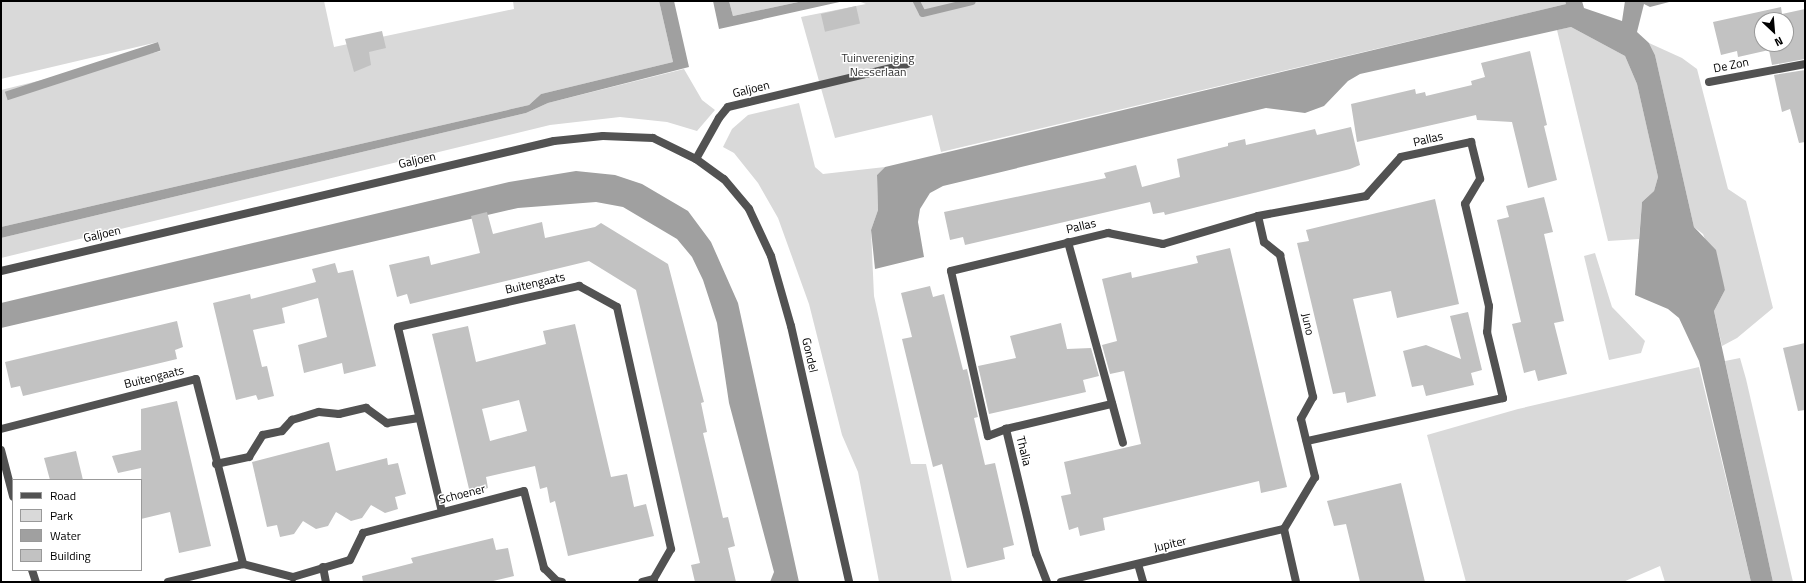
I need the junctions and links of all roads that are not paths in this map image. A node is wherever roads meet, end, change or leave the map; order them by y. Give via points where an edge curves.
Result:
1 (907, 64) dead end
2 (1805, 64) edge
3 (1709, 82) dead end
4 (696, 159) junction
5 (1258, 216) junction
6 (1068, 242) junction
7 (1, 271) edge
8 (1112, 404) junction
9 (419, 418) junction
10 (1, 429) edge
11 (1006, 429) junction
12 (1307, 441) junction
13 (1123, 443) dead end
14 (1, 450) edge
15 (216, 464) junction
16 (12, 492) edge
17 (442, 512) junction
18 (1284, 529) junction
19 (243, 564) junction
20 (1138, 564) junction
21 (323, 568) junction
22 (32, 571) edge
23 (36, 582) edge
24 (168, 582) edge
25 (326, 582) edge
26 (562, 582) edge
27 (642, 582) edge
28 (849, 582) edge
29 (1047, 582) edge
30 (1061, 582) edge
31 (1143, 582) edge
32 (1296, 582) edge

1 - 4 street, Galjoen via 728,107
2 - 3 street, De Zon
4 - 7 street, Galjoen via 653,138 603,136 554,141
4 - 28 street, Gondel via 724,179 749,209 772,256 791,326
5 - 6 street, Pallas via 1163,244 1108,232
5 - 12 street, Juno via 1264,242 1280,255 1312,397 1301,419
5 - 12 street, Pallas via 1366,196 1401,157 1471,142 1480,179 1465,204 1490,306 1487,332 1503,398
6 - 8 street
6 - 11 street, Pallas via 951,271 988,436
8 - 11 street, Thalia
8 - 13 street
9 - 15 street via 387,423 366,408 338,414 319,412 292,420 282,431 263,435 249,457
9 - 17 street, Buitengaats
9 - 27 street, Buitengaats via 398,327 579,286 617,307 671,549 654,579
10 - 15 street, Buitengaats via 196,379
11 - 29 street, Thalia via 1036,554
12 - 18 street via 1315,477
14 - 16 street
15 - 19 street, Buitengaats
17 - 21 street, Schoener via 363,533 350,560
17 - 26 street, Schoener via 524,491 544,568 557,581
18 - 20 street, Jupiter
18 - 32 street
19 - 21 street, Schoener via 292,577
19 - 24 street, Schoener
20 - 30 street, Jupiter
20 - 31 street
21 - 25 street
22 - 23 street

